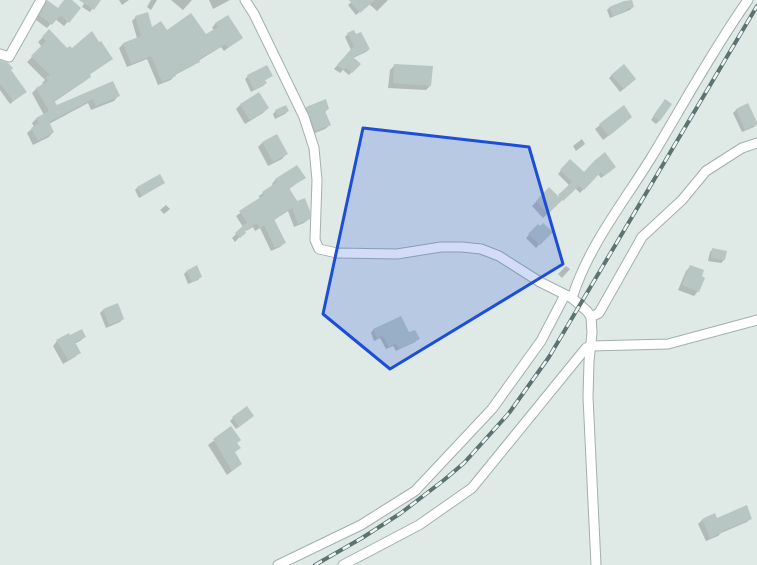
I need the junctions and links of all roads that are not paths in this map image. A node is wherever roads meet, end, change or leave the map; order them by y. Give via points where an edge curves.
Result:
1 (41, 0) edge
2 (245, 0) edge
3 (748, 0) edge
4 (0, 54) edge
5 (757, 143) edge
6 (568, 297) junction
7 (591, 317) junction
8 (757, 320) edge
9 (591, 346) junction
10 (278, 565) edge
11 (343, 565) edge
12 (596, 565) edge

1 - 4 street via 9,57
2 - 6 street via 304,117 314,148 317,180 315,240 319,249 336,253 397,254 442,248 481,249 499,256
3 - 6 street via 719,42 650,159 606,225
5 - 7 street via 742,148 706,171 682,200 642,237 599,312
6 - 7 street
6 - 10 street via 541,341 492,409 415,491 361,525
7 - 9 street
8 - 9 street via 668,344
9 - 11 street via 586,348 472,488 419,524
9 - 12 street via 588,397

